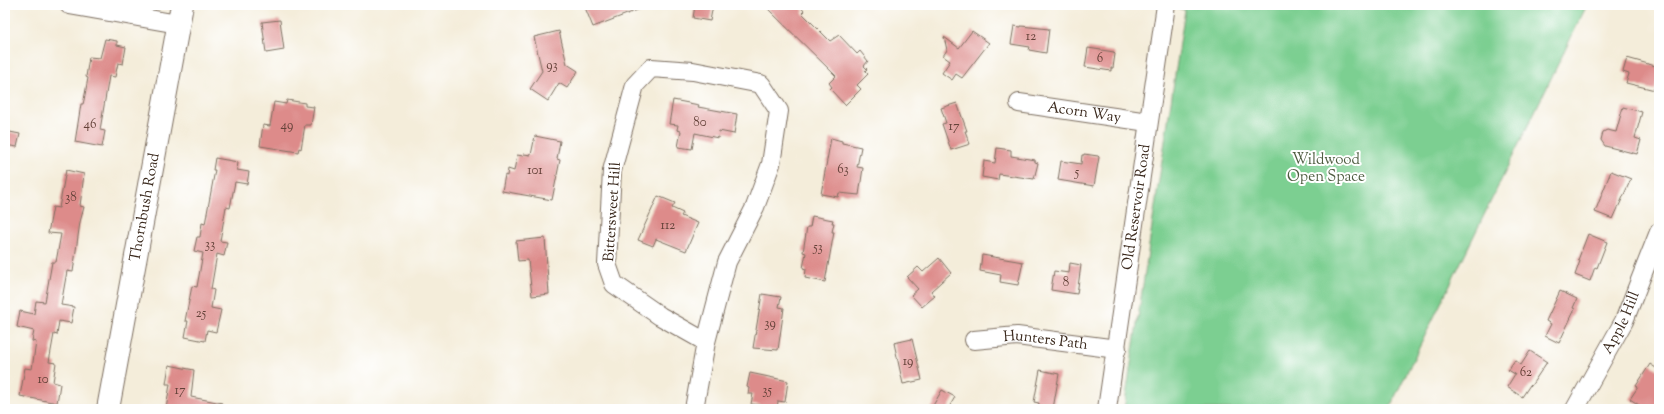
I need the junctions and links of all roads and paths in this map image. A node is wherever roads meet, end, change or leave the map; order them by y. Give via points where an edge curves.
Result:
1 (69, 5) edge
2 (1166, 5) edge
3 (180, 14) edge
4 (1019, 103) dead end
5 (1148, 122) junction
6 (1659, 232) edge
7 (974, 340) dead end
8 (706, 342) junction
9 (1116, 349) junction
10 (108, 409) edge
11 (694, 409) edge
12 (1107, 409) edge
13 (1575, 409) edge

1 - 3 street
2 - 5 street, Old Reservoir Road
3 - 10 main road, Thornbush Road
4 - 5 street, Acorn Way
5 - 9 street, Old Reservoir Road
6 - 13 street, Apple Hill via 1624,321
7 - 9 street, Hunters Path via 1017,336
8 - 8 street, Bittersweet Hill via 727,262 755,207 772,164 779,111 762,84 693,71 651,68 635,85 612,171 607,264 614,284 660,316
8 - 11 street, Bittersweet Hill
9 - 12 street, Old Reservoir Road

